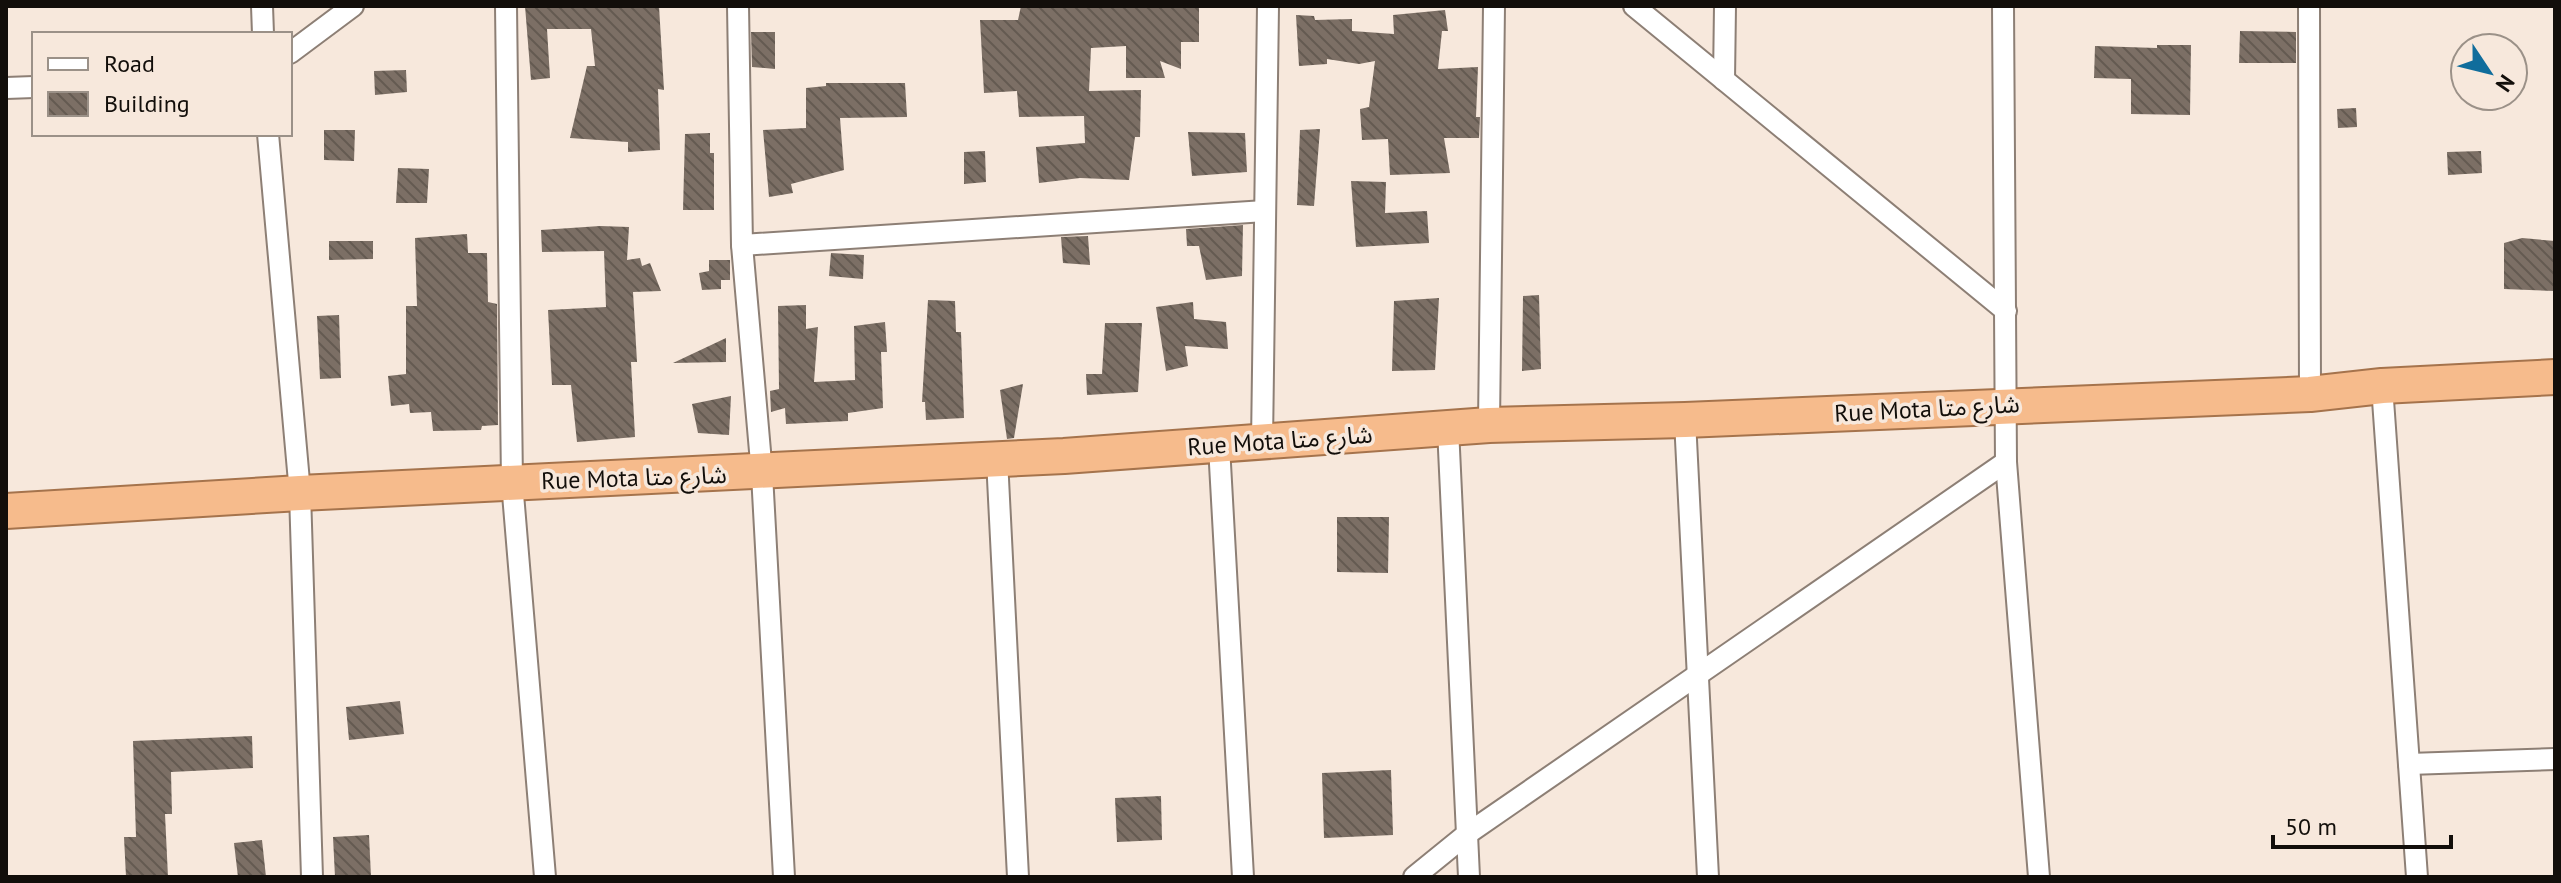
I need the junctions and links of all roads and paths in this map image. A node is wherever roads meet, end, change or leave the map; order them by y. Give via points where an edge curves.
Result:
1 (262, 6) edge
2 (353, 6) edge
3 (506, 6) edge
4 (738, 6) edge
5 (1268, 6) edge
6 (1494, 6) edge
7 (1634, 6) edge
8 (1725, 6) edge
9 (2003, 6) edge
10 (2309, 6) edge
11 (263, 32) edge
12 (292, 52) edge
13 (1724, 80) junction
14 (32, 87) edge
15 (6, 88) edge
16 (268, 136) edge
17 (1265, 211) junction
18 (742, 245) junction
19 (2006, 311) junction
20 (2555, 377) edge
21 (2382, 386) junction
22 (2310, 394) junction
23 (2008, 404) junction
24 (1685, 420) junction
25 (1489, 425) junction
26 (1448, 428) junction
27 (1262, 443) junction
28 (1219, 446) junction
29 (997, 459) junction
30 (2006, 462) junction
31 (762, 474) junction
32 (512, 482) junction
33 (300, 493) junction
34 (6, 511) edge
35 (1696, 678) junction
36 (2555, 759) edge
37 (2409, 764) junction
38 (1467, 834) junction
39 (312, 877) edge
40 (545, 877) edge
41 (784, 877) edge
42 (1018, 877) edge
43 (1243, 877) edge
44 (1414, 877) edge
45 (1469, 877) edge
46 (1708, 877) edge
47 (2039, 877) edge
48 (2417, 877) edge

1 - 11 street
2 - 12 street
3 - 32 street
4 - 18 street
5 - 17 street
6 - 25 street
7 - 13 street
8 - 13 street
9 - 19 street
10 - 22 street
13 - 19 street
14 - 15 street
16 - 33 street
17 - 18 street
17 - 27 street
18 - 31 street
19 - 23 street
20 - 21 highway, Rue Mota شارع متا
21 - 22 highway, Rue Mota شارع متا
21 - 37 street
22 - 23 highway, Rue Mota شارع متا
23 - 24 highway, Rue Mota شارع متا
23 - 30 street
24 - 25 highway, Rue Mota شارع متا
24 - 35 street
25 - 26 highway, Rue Mota شارع متا
26 - 27 highway, Rue Mota شارع متا
26 - 38 street
27 - 28 highway, Rue Mota شارع متا
28 - 29 highway, Rue Mota شارع متا
28 - 43 street
29 - 31 highway, Rue Mota شارع متا
29 - 42 street
30 - 35 street
30 - 47 street
31 - 32 highway, Rue Mota شارع متا
31 - 41 street
32 - 33 highway, Rue Mota شارع متا
32 - 40 street
33 - 34 highway, Rue Mota شارع متا
33 - 39 street
35 - 38 street
35 - 46 street
36 - 37 street
37 - 48 street
38 - 44 street
38 - 45 street

